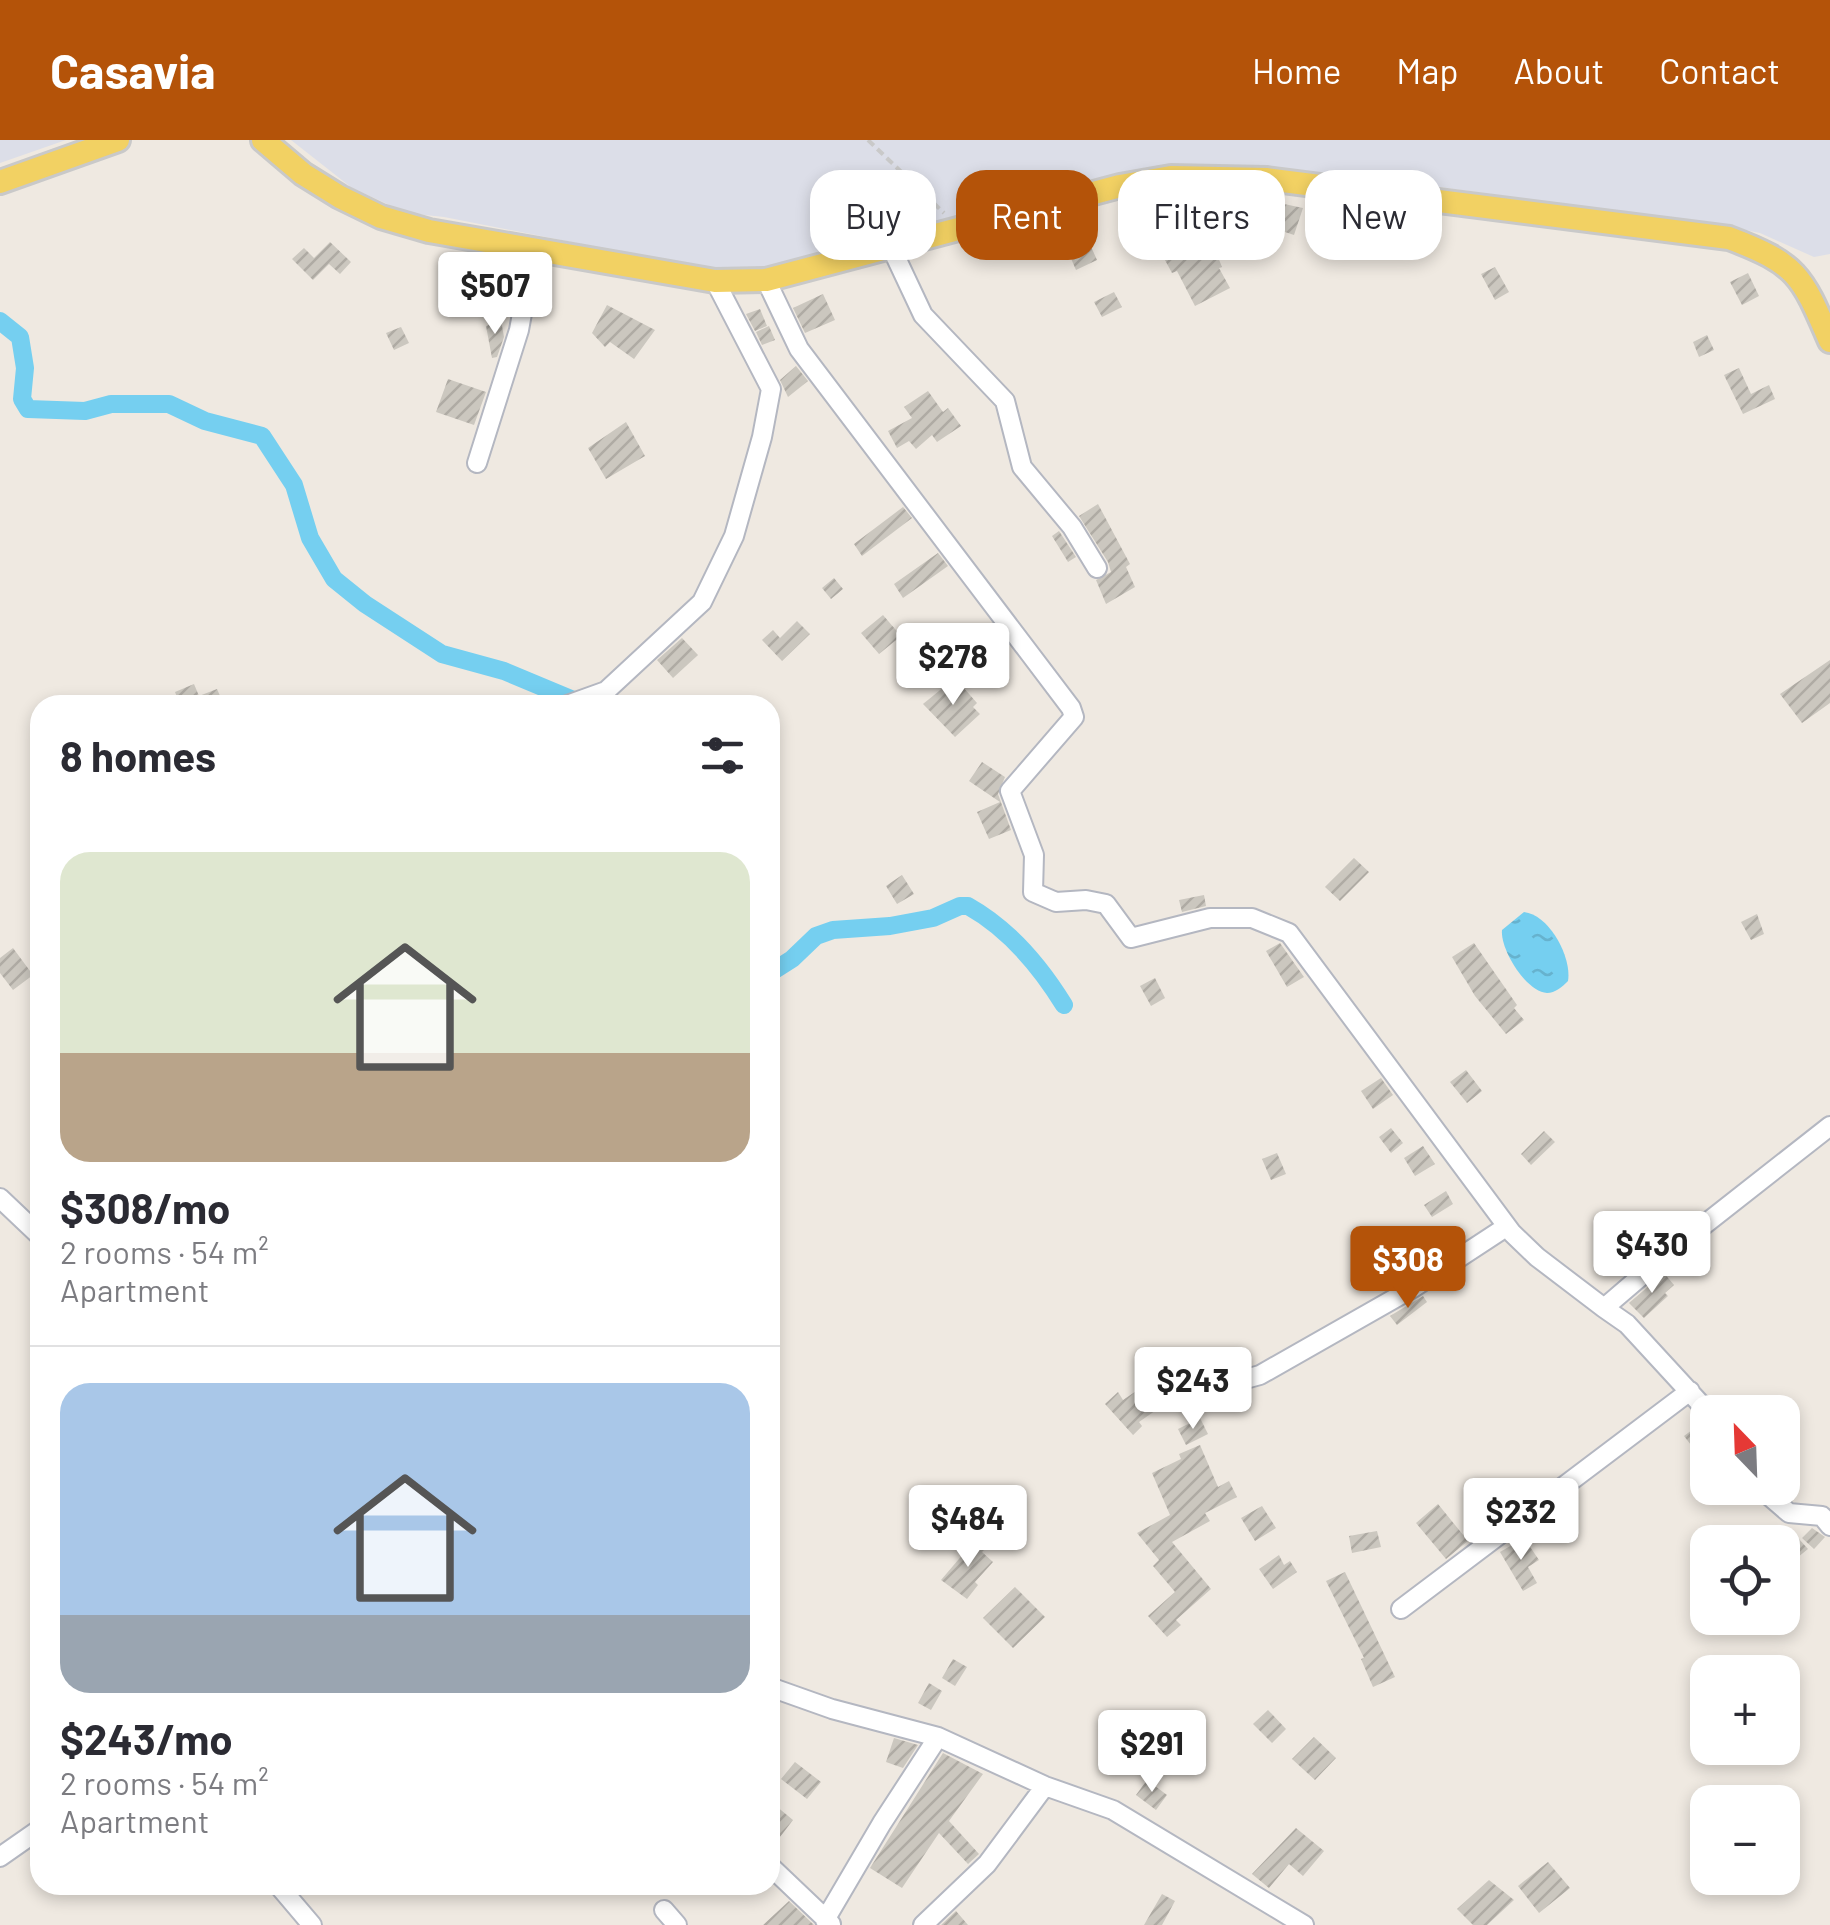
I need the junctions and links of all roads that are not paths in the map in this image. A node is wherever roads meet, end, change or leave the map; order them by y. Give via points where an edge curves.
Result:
1 (118, 140) edge
2 (263, 140) edge
3 (0, 182) edge
4 (936, 235) edge
5 (534, 248) junction
6 (842, 260) edge
7 (898, 260) edge
8 (715, 280) junction
9 (766, 280) junction
10 (1830, 341) edge
11 (477, 463) dead end
12 (1097, 568) dead end
13 (595, 695) edge
14 (1830, 1126) edge
15 (0, 1198) edge
16 (30, 1226) edge
17 (1506, 1227) junction
18 (1604, 1308) junction
19 (1690, 1391) junction
20 (1190, 1394) dead end
21 (1693, 1395) edge
22 (1780, 1505) edge
23 (1830, 1526) edge
24 (1401, 1609) dead end
25 (780, 1691) edge
26 (938, 1737) junction
27 (1045, 1786) junction
28 (30, 1836) edge
29 (0, 1858) edge
30 (780, 1876) edge
31 (286, 1895) edge
32 (664, 1910) dead end
33 (828, 1922) edge
34 (312, 1925) edge
35 (677, 1925) edge
36 (923, 1925) edge
37 (1304, 1925) edge

1 - 3 main road
2 - 5 main road via 303,174 382,217
4 - 10 main road via 1120,186 1172,178 1266,179 1729,238 1786,263 1805,284
5 - 8 main road
5 - 11 street via 519,330
6 - 9 main road
7 - 12 street via 923,314 1006,400 1022,466
8 - 9 main road
8 - 13 street via 771,389 734,536 702,602
9 - 17 street via 798,349 1071,708 1074,717 1010,791 1034,855 1033,892 1056,902 1106,904 1131,938 1210,918 1252,918 1289,933
14 - 18 street
15 - 16 street
17 - 18 street
17 - 20 street via 1260,1375
18 - 19 street
19 - 21 street
19 - 24 street
22 - 23 street via 1789,1513 1822,1516
25 - 26 street
26 - 27 street
26 - 33 street
27 - 36 street via 986,1864
27 - 37 street via 1113,1810
28 - 29 street
30 - 33 street
31 - 34 street
32 - 35 street

